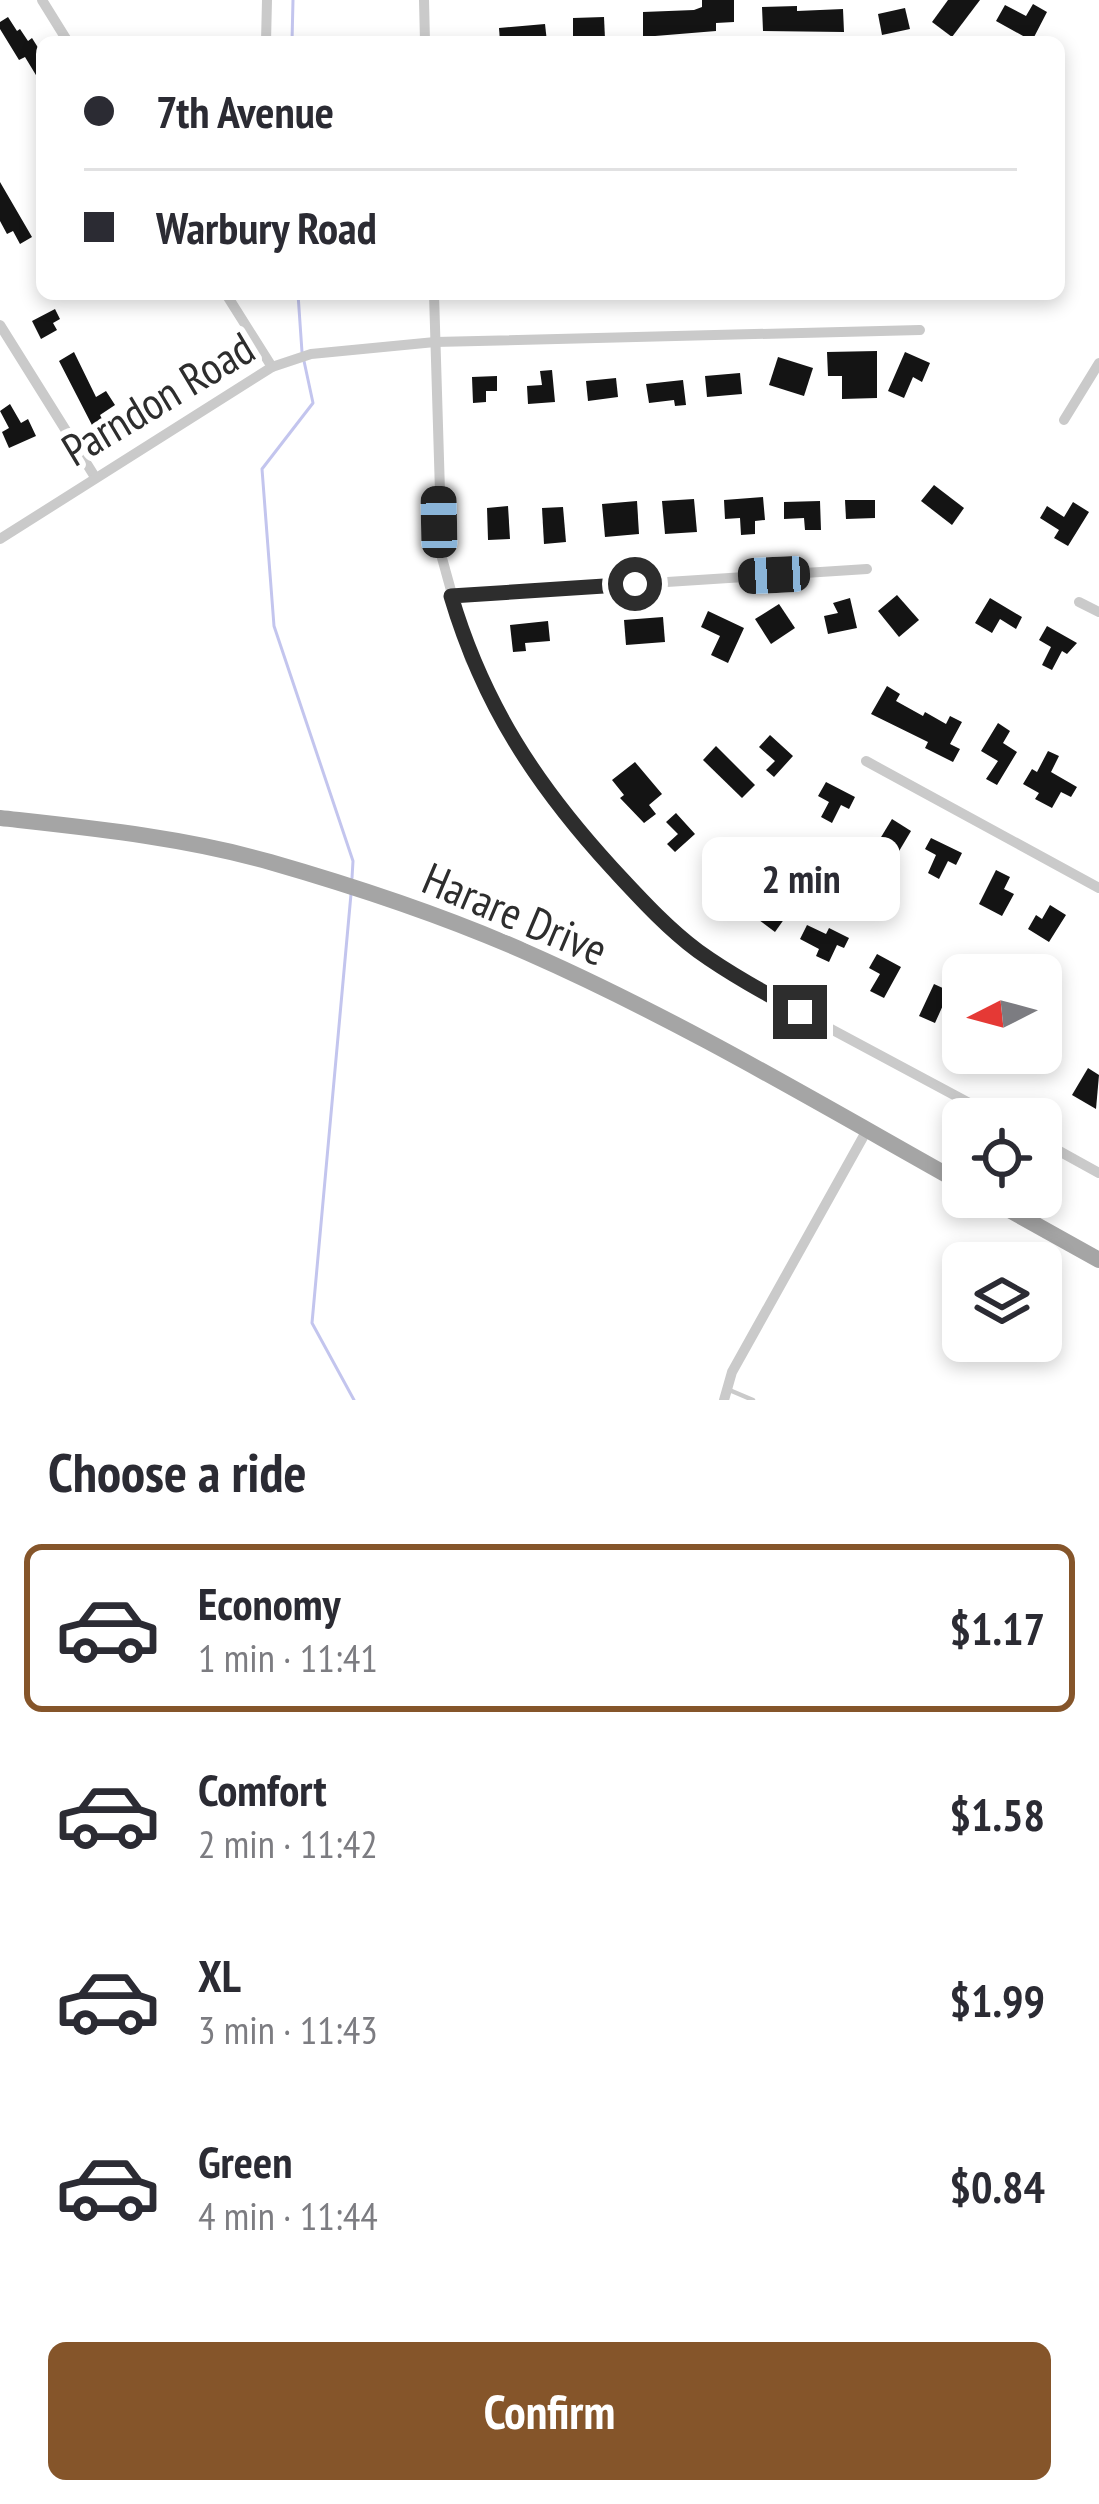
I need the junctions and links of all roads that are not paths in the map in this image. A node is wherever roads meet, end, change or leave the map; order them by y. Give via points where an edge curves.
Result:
1 (41, 0) edge
2 (267, 0) edge
3 (424, 0) edge
4 (64, 36) edge
5 (266, 36) edge
6 (425, 36) edge
7 (230, 300) edge
8 (434, 300) edge
9 (0, 325) edge
10 (920, 330) dead end
11 (435, 342) junction
12 (1099, 362) edge
13 (272, 367) junction
14 (1064, 420) dead end
15 (95, 477) junction
16 (0, 539) edge
17 (867, 569) dead end
18 (451, 596) junction
19 (1079, 602) dead end
20 (1099, 612) edge
21 (866, 761) dead end
22 (0, 818) edge
23 (1099, 888) edge
24 (960, 1098) edge
25 (867, 1130) junction
26 (1062, 1153) edge
27 (942, 1172) edge
28 (1099, 1173) edge
29 (1024, 1218) edge
30 (1099, 1260) edge
31 (726, 1394) edge
32 (753, 1400) edge

1 - 4 street
2 - 5 street
3 - 6 street
7 - 13 street
8 - 11 street
9 - 15 street
10 - 11 street, Parndon Road
11 - 13 street, Parndon Road via 311,354
11 - 18 street via 439,522
12 - 14 street
13 - 15 street, Parndon Road
15 - 16 street, Parndon Road
17 - 18 street
18 - 24 street via 470,659 529,768 653,912 760,991
19 - 20 street
21 - 23 street
22 - 25 main road, Harare Drive via 186,844 369,892 562,969
25 - 27 main road, Harare Drive
25 - 31 street
26 - 28 street
29 - 30 main road
31 - 32 lane

